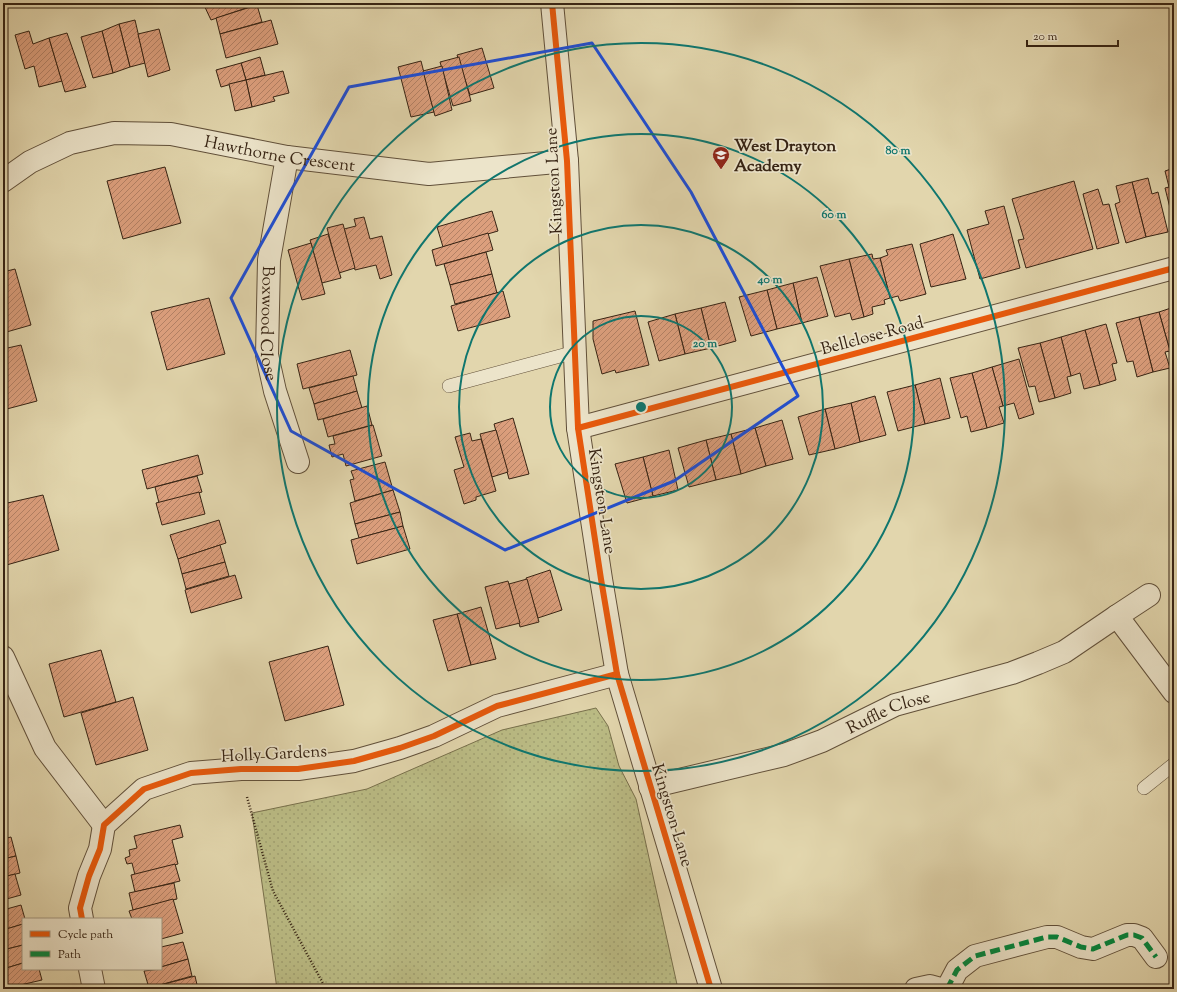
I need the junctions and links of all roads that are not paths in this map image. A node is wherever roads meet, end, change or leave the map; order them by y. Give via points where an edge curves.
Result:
1 (552, 3) edge
2 (287, 157) junction
3 (567, 161) junction
4 (3, 181) edge
5 (1174, 268) edge
6 (575, 352) junction
7 (449, 386) dead end
8 (578, 428) junction
9 (298, 462) dead end
10 (1149, 595) dead end
11 (1117, 616) junction
12 (3, 657) edge
13 (617, 674) junction
14 (1174, 692) edge
15 (1174, 764) edge
16 (650, 787) junction
17 (1144, 788) dead end
18 (104, 825) junction
19 (82, 918) edge
20 (1156, 957) dead end
21 (90, 970) edge
22 (937, 986) edge
23 (94, 989) edge
24 (711, 989) edge

1 - 3 street, Kingston Lane
2 - 3 street, Hawthorne Crescent via 429,174
2 - 4 street, Hawthorne Crescent via 171,134 114,133 70,143 30,162
2 - 9 street, Boxwood Close via 269,260 267,355 275,391
3 - 6 street, Kingston Lane
5 - 8 street, Bellclose Road
6 - 7 lane
6 - 8 street, Kingston Lane
8 - 13 street, Kingston Lane
10 - 11 street, Ruffle Close
11 - 14 street
11 - 16 street, Ruffle Close via 1064,652 1012,673 895,705 822,741 784,754
12 - 18 street via 45,748
13 - 16 street, Kingston Lane
13 - 18 street, Holly Gardens via 497,706 434,736 354,761 298,769 241,769 191,773 144,790
15 - 17 lane
16 - 24 street, Kingston Lane
18 - 19 street via 100,849 80,908
20 - 22 street via 1142,938 1134,934 1092,949 1057,937 1047,937 975,956
21 - 23 street

